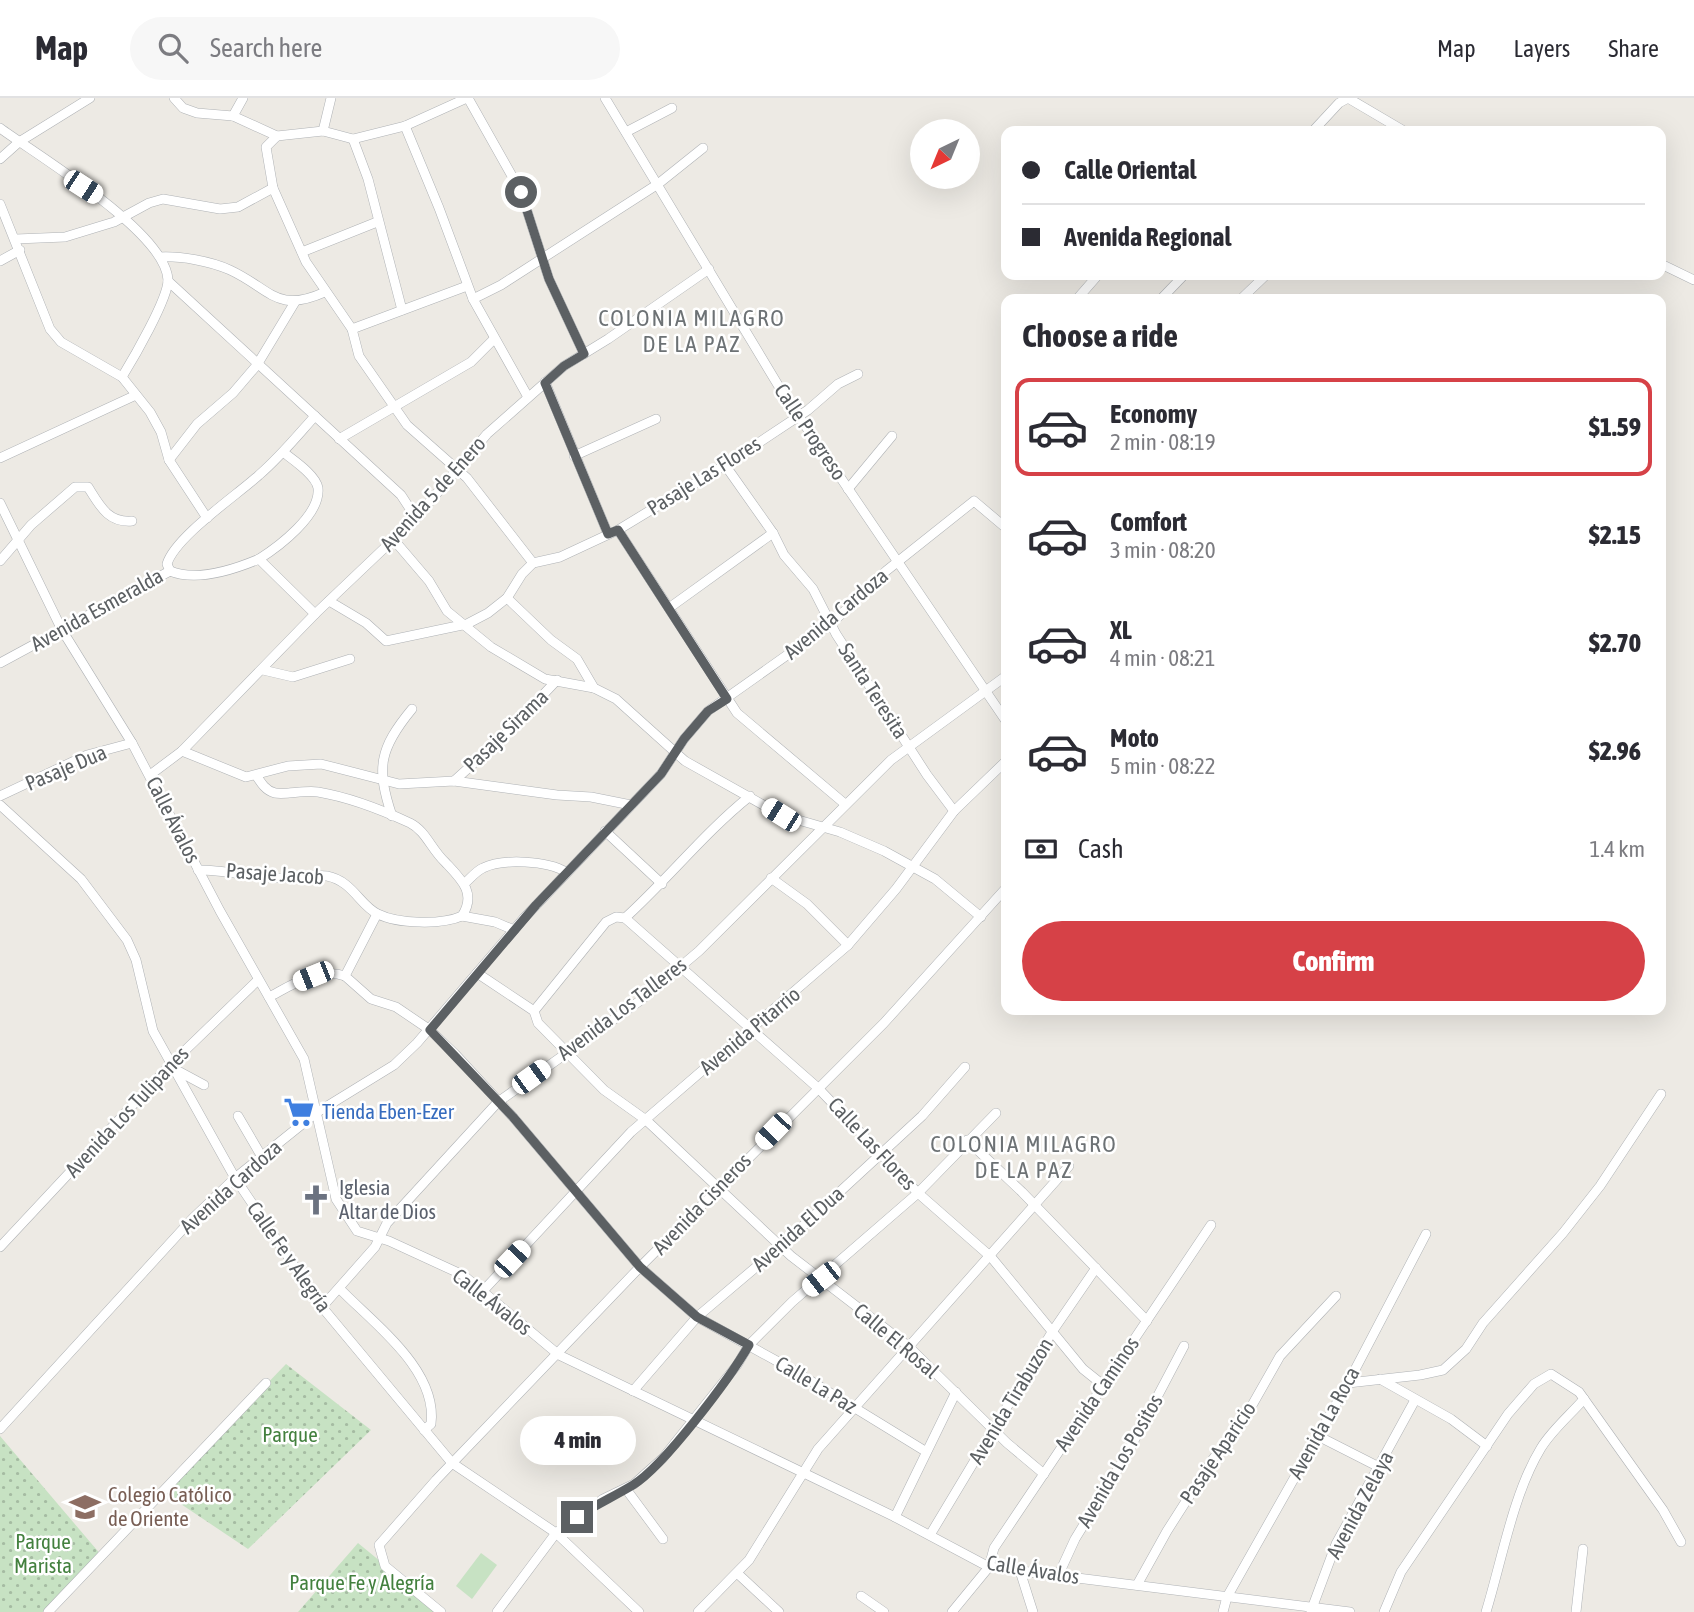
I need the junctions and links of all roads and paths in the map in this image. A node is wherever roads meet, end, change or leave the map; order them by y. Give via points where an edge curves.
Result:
1 (90, 98) edge
2 (174, 98) edge
3 (243, 98) edge
4 (331, 98) edge
5 (468, 98) edge
6 (605, 98) edge
7 (672, 108) dead end
8 (233, 116) junction
9 (405, 126) junction
10 (1318, 126) edge
11 (1396, 126) edge
12 (0, 128) edge
13 (323, 131) junction
14 (626, 132) junction
15 (277, 136) junction
16 (353, 139) junction
17 (19, 142) junction
18 (703, 148) dead end
19 (0, 159) edge
20 (658, 184) junction
21 (273, 188) junction
22 (0, 204) edge
23 (124, 218) junction
24 (377, 222) junction
25 (16, 239) junction
26 (20, 250) junction
27 (302, 252) junction
28 (160, 257) junction
29 (543, 257) junction
30 (0, 261) edge
31 (1666, 266) edge
32 (709, 269) junction
33 (1094, 280) edge
34 (1179, 280) edge
35 (1261, 280) edge
36 (1694, 280) edge
37 (168, 281) junction
38 (467, 286) junction
39 (325, 292) junction
40 (1081, 294) edge
41 (1166, 294) edge
42 (1246, 294) edge
43 (473, 299) junction
44 (295, 302) junction
45 (402, 310) junction
46 (352, 329) junction
47 (494, 339) junction
48 (584, 354) junction
49 (257, 365) junction
50 (858, 374) dead end
51 (122, 377) junction
52 (545, 383) junction
53 (136, 395) junction
54 (528, 397) junction
55 (395, 407) junction
56 (315, 416) junction
57 (798, 416) junction
58 (656, 419) dead end
59 (892, 436) dead end
60 (339, 439) junction
61 (283, 452) junction
62 (575, 456) junction
63 (0, 458) edge
64 (169, 460) junction
65 (725, 465) junction
66 (458, 469) junction
67 (848, 489) junction
68 (0, 503) edge
69 (207, 518) junction
70 (416, 518) junction
71 (132, 521) dead end
72 (1001, 524) edge
73 (618, 530) junction
74 (773, 533) junction
75 (608, 534) junction
76 (18, 538) junction
77 (394, 540) junction
78 (259, 559) junction
79 (0, 561) edge
80 (898, 561) junction
81 (533, 563) junction
82 (170, 571) junction
83 (507, 598) junction
84 (329, 601) junction
85 (669, 608) junction
86 (315, 614) junction
87 (831, 624) junction
88 (464, 625) junction
89 (62, 630) junction
90 (350, 659) dead end
91 (0, 663) edge
92 (263, 670) junction
93 (557, 680) junction
94 (1001, 680) edge
95 (594, 688) junction
96 (987, 691) junction
97 (727, 699) junction
98 (412, 709) dead end
99 (1001, 712) edge
100 (132, 743) junction
101 (909, 747) junction
102 (181, 751) junction
103 (676, 752) junction
104 (1001, 766) edge
105 (150, 775) junction
106 (256, 775) junction
107 (380, 781) junction
108 (454, 781) junction
109 (0, 796) edge
110 (750, 796) junction
111 (845, 804) junction
112 (0, 805) edge
113 (631, 805) junction
114 (954, 811) junction
115 (392, 816) junction
116 (822, 827) junction
117 (605, 831) junction
118 (913, 867) junction
119 (198, 870) junction
120 (566, 872) junction
121 (771, 878) junction
122 (465, 883) junction
123 (662, 884) junction
124 (1001, 894) edge
125 (377, 914) junction
126 (462, 916) junction
127 (981, 917) junction
128 (625, 918) junction
129 (514, 930) junction
130 (848, 945) junction
131 (681, 966) junction
132 (477, 972) junction
133 (346, 973) junction
134 (258, 981) junction
135 (269, 997) junction
136 (534, 1011) junction
137 (751, 1029) junction
138 (430, 1030) junction
139 (565, 1052) junction
140 (174, 1066) junction
141 (965, 1067) dead end
142 (204, 1085) dead end
143 (818, 1088) junction
144 (1661, 1094) dead end
145 (498, 1102) junction
146 (316, 1113) junction
147 (996, 1113) dead end
148 (238, 1116) dead end
149 (646, 1120) junction
150 (967, 1140) junction
151 (880, 1153) junction
152 (262, 1157) junction
153 (1069, 1166) dead end
154 (235, 1178) junction
155 (718, 1189) junction
156 (576, 1191) junction
157 (918, 1193) junction
158 (1035, 1206) junction
159 (1211, 1225) dead end
160 (1426, 1234) dead end
161 (379, 1238) junction
162 (781, 1246) junction
163 (0, 1248) edge
164 (991, 1257) junction
165 (640, 1267) junction
166 (1096, 1268) junction
167 (821, 1279) junction
168 (340, 1289) junction
169 (482, 1292) junction
170 (1336, 1296) dead end
171 (322, 1307) junction
172 (697, 1317) junction
173 (1147, 1321) junction
174 (1052, 1332) junction
175 (749, 1345) junction
176 (908, 1346) junction
177 (1184, 1346) dead end
178 (559, 1355) junction
179 (1379, 1378) junction
180 (266, 1383) dead end
181 (1348, 1383) junction
182 (1103, 1385) junction
183 (633, 1391) junction
184 (956, 1392) junction
185 (1584, 1399) junction
186 (1415, 1400) junction
187 (854, 1407) junction
188 (694, 1418) junction
189 (994, 1428) junction
190 (0, 1429) edge
191 (424, 1430) junction
192 (1318, 1436) junction
193 (1487, 1446) junction
194 (925, 1451) junction
195 (452, 1463) junction
196 (1379, 1467) junction
197 (803, 1472) junction
198 (1044, 1474) junction
199 (626, 1489) junction
200 (895, 1517) junction
201 (556, 1533) junction
202 (930, 1535) junction
203 (663, 1539) dead end
204 (1681, 1542) dead end
205 (1583, 1549) dead end
206 (989, 1567) junction
207 (1020, 1571) junction
208 (737, 1573) junction
209 (1058, 1576) junction
210 (1137, 1586) junction
211 (860, 1596) dead end
212 (1227, 1597) junction
213 (502, 1610) edge
214 (1311, 1610) edge
215 (48, 1612) edge
216 (441, 1612) edge
217 (639, 1612) edge
218 (698, 1612) edge
219 (779, 1612) edge
220 (884, 1612) edge
221 (953, 1612) edge
222 (1033, 1612) edge
223 (1223, 1612) edge
224 (1350, 1612) edge
225 (1384, 1612) edge
226 (1486, 1612) edge
227 (1576, 1612) edge

1 - 17 street
2 - 8 street via 197,113
3 - 8 street
4 - 13 street
5 - 9 street
5 - 29 street via 521,192
6 - 14 street, Calle Progreso
7 - 14 street
8 - 15 street
9 - 16 street
9 - 38 street
10 - 11 street via 1348,98
12 - 17 street
13 - 15 street
13 - 16 street
14 - 20 street, Calle Progreso
15 - 21 street via 266,146
16 - 24 street
17 - 19 street
17 - 23 street
18 - 20 street
20 - 29 street
20 - 32 street, Calle Progreso
21 - 23 street via 238,207 220,209 163,200
21 - 27 street
22 - 25 street
23 - 25 street via 65,237
23 - 28 street
24 - 27 street
24 - 45 street
25 - 26 street
26 - 30 street
26 - 51 street via 50,329 61,342
27 - 39 street
28 - 37 street
28 - 44 street via 218,265 271,297
29 - 43 street
29 - 48 street
31 - 36 street
32 - 48 street, Avenida 5 de Enero
32 - 57 street, Calle Progreso
33 - 40 street
34 - 41 street
35 - 42 street
37 - 49 street
37 - 51 street
38 - 43 street
38 - 45 street
39 - 44 street
39 - 46 street
43 - 47 street
44 - 49 street
45 - 46 street
46 - 55 street via 359,356
47 - 54 street
47 - 55 street via 471,362
48 - 52 street, Avenida 5 de Enero
49 - 56 street
49 - 64 street via 197,424
50 - 57 street, Pasaje Las Flores
51 - 53 street
52 - 54 street, Avenida 5 de Enero
52 - 62 street
53 - 63 street
53 - 64 street via 162,432
54 - 66 street, Avenida 5 de Enero via 487,434
55 - 60 street
55 - 66 street via 407,425
56 - 60 street
56 - 61 street, Avenida Esmeralda
57 - 65 street, Pasaje Las Flores
57 - 67 street, Calle Progreso
58 - 62 street
59 - 67 street
60 - 70 street via 401,495
61 - 69 street, Avenida Esmeralda
61 - 78 street via 314,479 317,494 296,532
62 - 75 street
64 - 69 street
65 - 73 street, Pasaje Las Flores
65 - 74 street, Santa Teresita
66 - 70 street, Avenida 5 de Enero
66 - 81 street
67 - 80 street, Calle Progreso
68 - 76 street, Calle Ávalos
69 - 82 street, Avenida Esmeralda via 170,555
70 - 77 street, Avenida 5 de Enero
71 - 76 street via 110,517 84,485 75,487
72 - 80 street, Avenida Cardoza via 975,501
73 - 75 street, Pasaje Las Flores
73 - 85 street
74 - 85 street
74 - 87 street, Santa Teresita via 783,555 813,589
75 - 81 street, Pasaje Las Flores via 561,557
76 - 79 street
76 - 89 street, Calle Ávalos
77 - 84 street, Avenida 5 de Enero
77 - 88 street via 429,581 447,611
78 - 82 street via 192,576
78 - 86 street
80 - 87 street, Avenida Cardoza
80 - 96 street, Calle Progreso
81 - 83 street
82 - 89 street, Avenida Esmeralda
83 - 88 street
83 - 95 street via 576,659
84 - 86 street, Avenida 5 de Enero
84 - 88 street via 386,641
85 - 97 street
86 - 92 street, Avenida 5 de Enero
87 - 97 street, Avenida Cardoza
87 - 101 street, Santa Teresita
88 - 93 street via 515,664
89 - 91 street, Avenida Esmeralda
89 - 100 street, Calle Ávalos
90 - 92 street via 293,677
92 - 102 street, Avenida 5 de Enero
93 - 95 street
93 - 108 street, Pasaje Sirama
94 - 96 street, Avenida Los Talleres
95 - 103 street via 615,699
96 - 99 street, Calle Progreso
96 - 101 street, Avenida Los Talleres
97 - 103 street, Avenida Cardoza via 708,711
97 - 111 street via 737,713
98 - 107 street via 390,735
100 - 105 street, Calle Ávalos
100 - 109 street, Pasaje Dua via 87,755
101 - 111 street, Avenida Los Talleres
101 - 114 street, Santa Teresita
102 - 105 street, Avenida 5 de Enero
102 - 106 street via 246,777
103 - 110 street
103 - 113 street, Avenida Cardoza
104 - 114 street, Avenida Pitarrio
105 - 119 street, Calle Ávalos
106 - 107 street via 288,766 321,764
106 - 115 street via 263,787 277,794 319,792
107 - 108 street
107 - 115 street
108 - 113 street
110 - 116 street via 781,815
110 - 123 street
111 - 116 street, Avenida Los Talleres
112 - 140 street, Calle Fe y Alegría via 81,879 127,940 153,1031
113 - 117 street, Avenida Cardoza
114 - 118 street, Avenida Pitarrio
115 - 122 street via 424,833 429,847
116 - 118 street
116 - 121 street, Avenida Los Talleres
117 - 120 street, Avenida Cardoza
117 - 123 street
118 - 127 street
118 - 130 street, Avenida Pitarrio
119 - 125 street, Pasaje Jacob via 284,878 328,876 359,895
119 - 134 street, Calle Ávalos
120 - 122 street via 557,866 500,863 481,868
120 - 129 street, Avenida Cardoza
121 - 130 street via 807,904
121 - 131 street, Avenida Los Talleres
122 - 126 street via 469,899
123 - 128 street
124 - 127 street, Avenida Cisneros
125 - 126 street via 424,922 449,922
125 - 133 street
126 - 129 street
127 - 143 street, Avenida Cisneros
128 - 131 street, Calle Las Flores
128 - 136 street via 606,922
129 - 132 street, Avenida Cardoza
130 - 137 street, Avenida Pitarrio
131 - 137 street, Calle Las Flores
131 - 139 street, Avenida Los Talleres
132 - 136 street
132 - 138 street, Avenida Cardoza
133 - 135 street via 313,976
133 - 138 street, Calle La Paz via 371,999 396,1007
134 - 135 street, Calle Ávalos
134 - 140 street, Avenida Los Tulipanes
135 - 146 street, Calle Ávalos via 304,1059
136 - 139 street, Calle El Rosal via 538,1023
137 - 143 street, Calle Las Flores
137 - 149 street, Avenida Pitarrio
138 - 145 street, Calle La Paz
138 - 146 street, Avenida Cardoza via 394,1065
139 - 145 street, Avenida Los Talleres
139 - 149 street, Calle El Rosal via 604,1090
140 - 142 street
140 - 154 street, Calle Fe y Alegría
140 - 163 street, Avenida Los Tulipanes
141 - 151 street, Avenida El Dua via 922,1116
143 - 151 street, Calle Las Flores
143 - 155 street, Avenida Cisneros
144 - 179 street via 1600,1186 1466,1349 1443,1370
145 - 156 street, Calle La Paz
145 - 161 street, Avenida Los Talleres via 387,1223
146 - 152 street, Avenida Cardoza
146 - 161 street, Calle Ávalos via 336,1199 356,1231
147 - 150 street
148 - 152 street
149 - 155 street, Calle El Rosal
149 - 156 street, Avenida Pitarrio
150 - 157 street
150 - 158 street
151 - 157 street, Calle Las Flores
151 - 162 street, Avenida El Dua
152 - 154 street, Avenida Cardoza
153 - 158 street
154 - 171 street, Calle Fe y Alegría
154 - 190 street, Avenida Cardoza
155 - 162 street, Calle El Rosal
155 - 165 street, Avenida Cisneros
156 - 165 street, Calle La Paz
156 - 169 street, Avenida Pitarrio
157 - 164 street, Calle Las Flores
157 - 167 street
158 - 164 street
158 - 166 street
159 - 173 street, Avenida Caminos
160 - 181 street, Avenida La Roca
161 - 168 street, Avenida Los Talleres
161 - 169 street, Calle Ávalos via 463,1275
162 - 167 street, Calle El Rosal
162 - 172 street, Avenida El Dua
164 - 174 street, Calle Las Flores
164 - 176 street
165 - 172 street, Calle La Paz
165 - 178 street, Avenida Cisneros
166 - 173 street
166 - 174 street, Avenida Tirabuzon
167 - 175 street
167 - 176 street, Calle El Rosal
168 - 171 street, Avenida Los Talleres
168 - 191 street via 394,1343 420,1378 433,1411 431,1424
169 - 178 street, Calle Ávalos
170 - 210 street, Pasaje Aparicio via 1280,1356 1242,1423 1167,1531
171 - 191 street, Calle Fe y Alegría
172 - 175 street, Calle La Paz
172 - 183 street, Avenida El Dua
173 - 182 street, Avenida Caminos
174 - 182 street, Calle Las Flores
174 - 189 street, Avenida Tirabuzon
175 - 187 street, Calle La Paz
175 - 188 street
176 - 184 street, Calle El Rosal
176 - 187 street
177 - 209 street, Avenida Los Positos
178 - 183 street, Calle Ávalos
178 - 195 street, Avenida Cisneros
179 - 181 street
179 - 186 street
180 - 215 street
181 - 192 street, Avenida La Roca
182 - 198 street, Avenida Caminos
183 - 188 street, Calle Ávalos
184 - 189 street, Calle El Rosal
184 - 194 street
185 - 193 street via 1551,1374 1534,1384
185 - 204 street
185 - 226 street via 1543,1445 1521,1493
186 - 193 street
186 - 196 street, Avenida Zelaya
187 - 194 street, Calle La Paz
187 - 197 street
188 - 197 street, Calle Ávalos
188 - 199 street via 663,1458
189 - 198 street, Calle El Rosal
189 - 202 street, Avenida Tirabuzon
191 - 195 street, Calle Fe y Alegría
192 - 196 street
192 - 212 street, Avenida La Roca
193 - 225 street via 1401,1572
194 - 200 street
195 - 201 street, Calle Fe y Alegría
195 - 216 street, Avenida Cisneros via 379,1545 385,1566
196 - 214 street, Avenida Zelaya via 1336,1544
197 - 200 street, Calle Ávalos
197 - 208 street
198 - 206 street, Avenida Caminos via 994,1548
199 - 201 street
199 - 203 street
200 - 202 street, Calle Ávalos
201 - 213 street
201 - 217 street, Calle Fe y Alegría
202 - 206 street, Calle Ávalos
205 - 227 street
206 - 207 street, Calle Ávalos
206 - 221 street, Avenida Caminos
207 - 209 street, Calle Ávalos
207 - 222 street
208 - 218 street
208 - 219 street
209 - 210 street, Calle Ávalos
210 - 212 street, Calle Ávalos
211 - 220 street
212 - 214 street, Calle Ávalos
212 - 223 street, Avenida La Roca
214 - 224 street, Calle Ávalos

